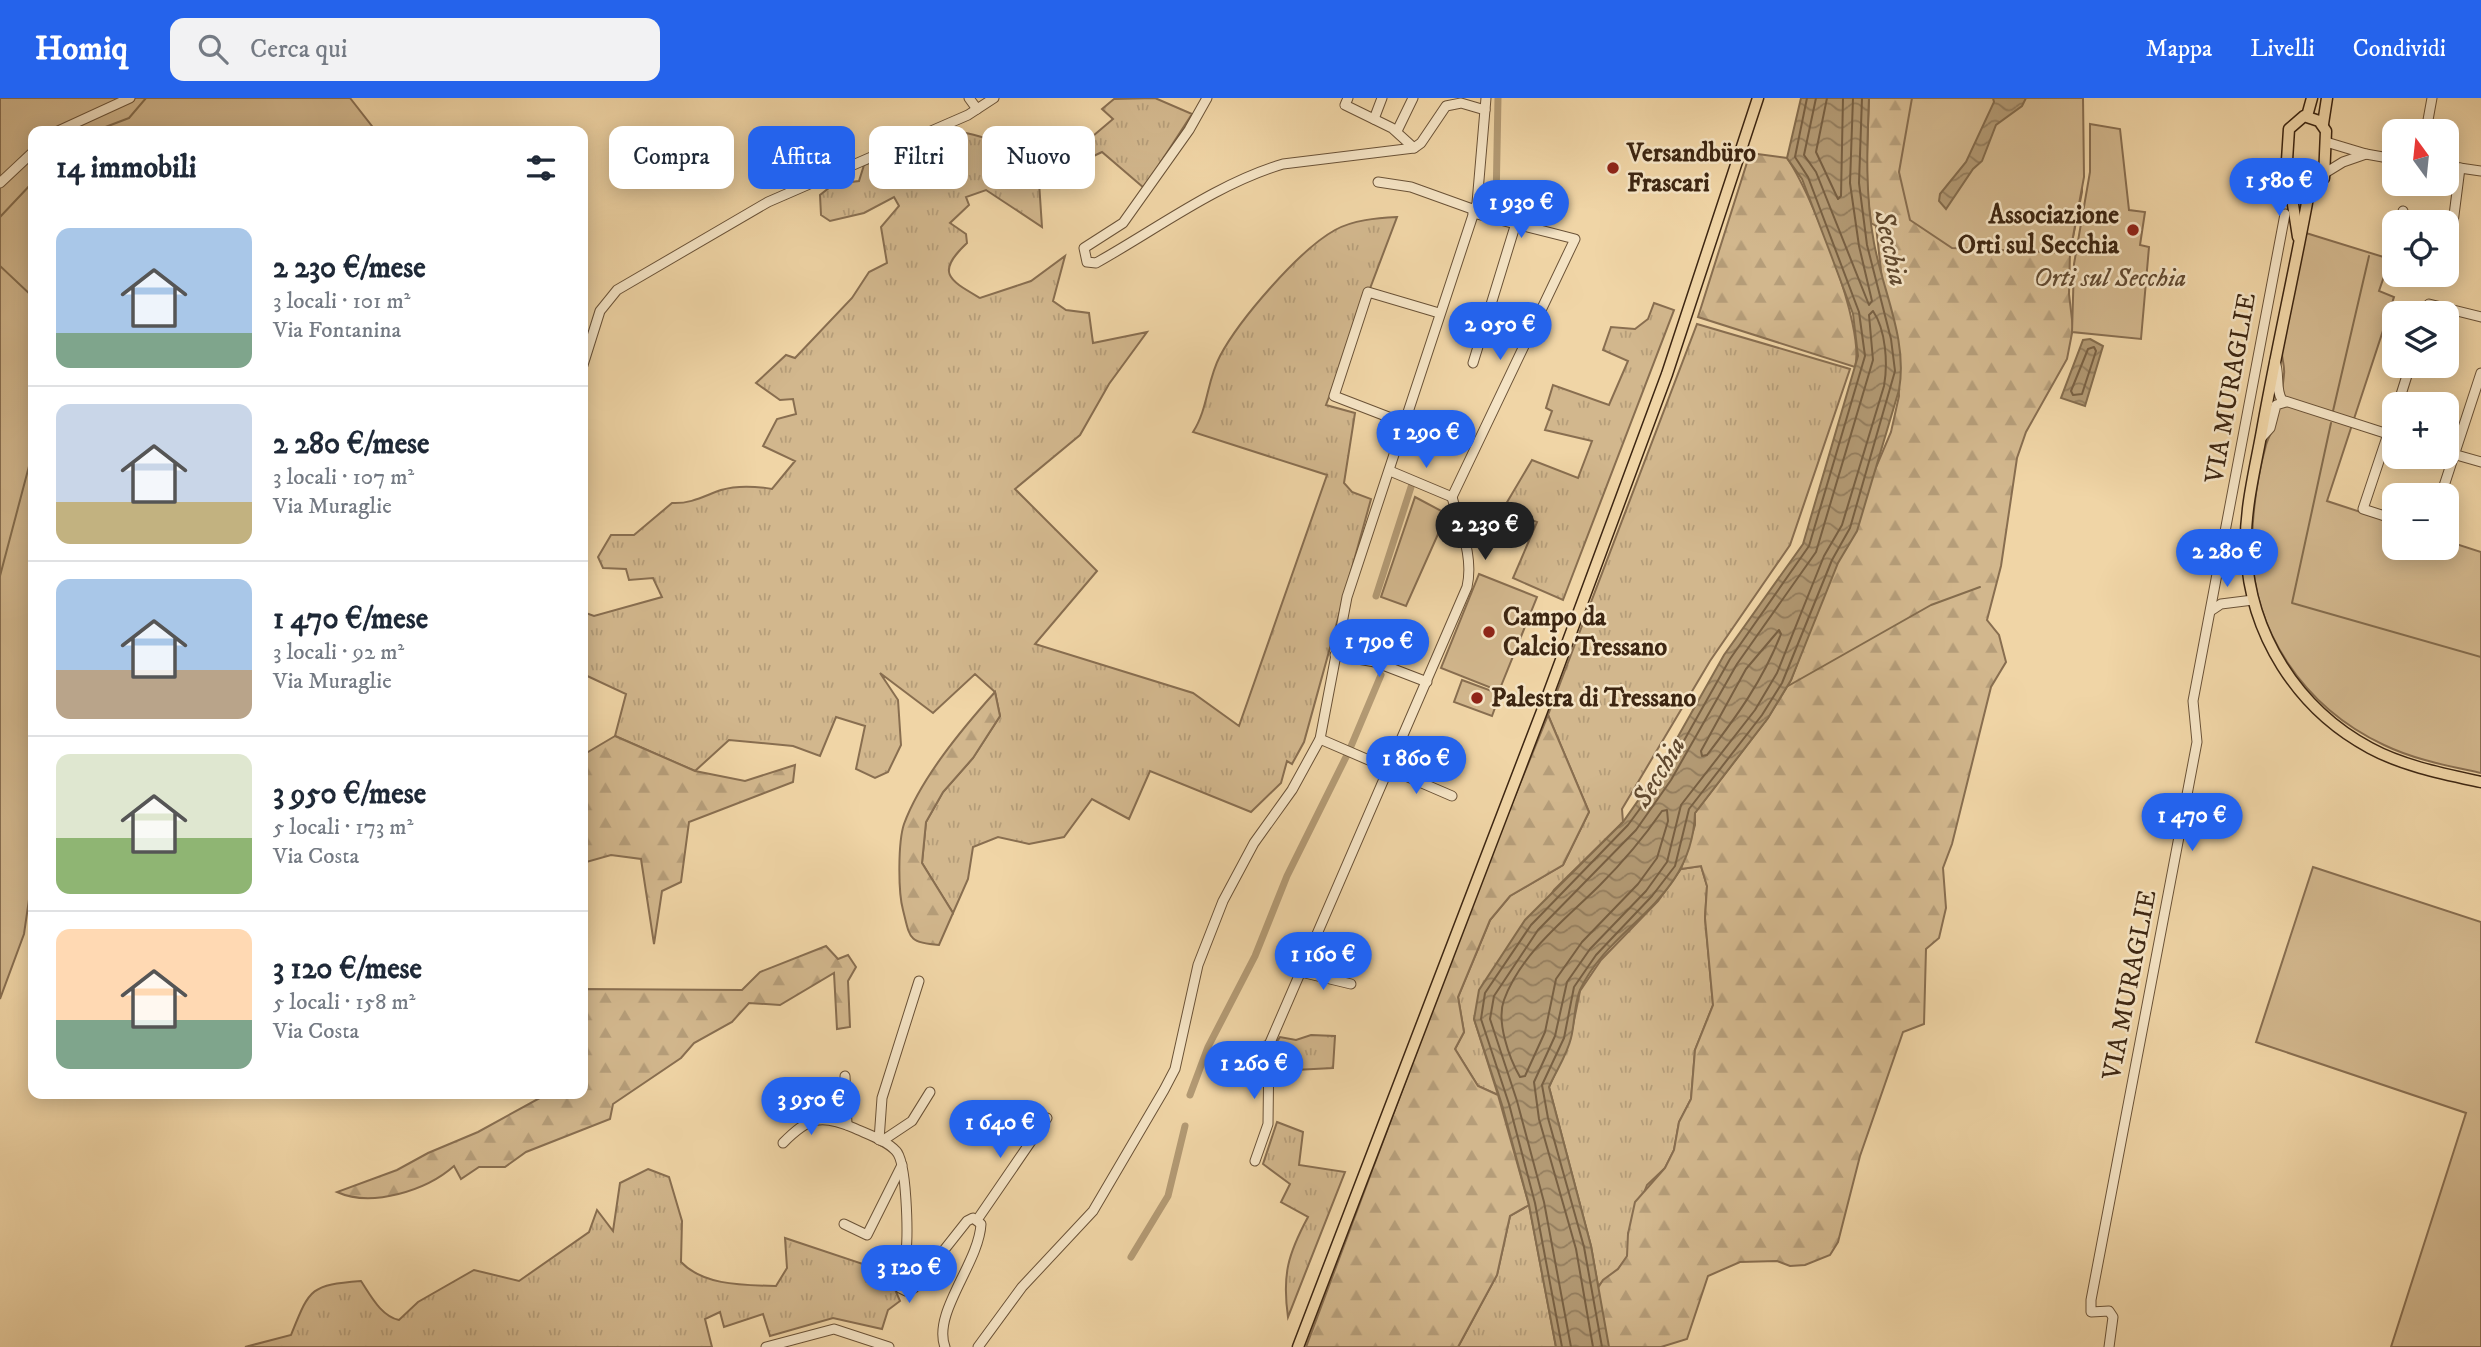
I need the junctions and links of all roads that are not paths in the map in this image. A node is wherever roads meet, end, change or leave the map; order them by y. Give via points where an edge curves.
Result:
1 (131, 98) edge
2 (969, 98) edge
3 (994, 98) edge
4 (1207, 98) edge
5 (1348, 98) edge
6 (1381, 98) edge
7 (1413, 98) edge
8 (1486, 98) edge
9 (1750, 98) edge
10 (1758, 98) edge
11 (2312, 98) edge
12 (2327, 98) edge
13 (2432, 98) edge
14 (977, 109) junction
15 (1485, 110) junction
16 (1750, 116) junction
17 (2307, 116) junction
18 (1374, 119) junction
19 (2428, 119) edge
20 (2323, 124) junction
21 (69, 126) edge
22 (1397, 131) junction
23 (2326, 142) junction
24 (1414, 148) junction
25 (2366, 154) junction
26 (28, 157) edge
27 (2382, 157) edge
28 (2460, 168) joint
29 (2481, 171) edge
30 (2325, 173) junction
31 (1378, 182) dead end
32 (0, 183) edge
33 (2290, 185) junction
34 (2309, 192) junction
35 (2455, 210) edge
36 (1474, 211) junction
37 (2285, 214) dead end
38 (1516, 223) junction
39 (2298, 237) junction
40 (2459, 312) edge
41 (1439, 313) junction
42 (2481, 317) edge
43 (588, 349) edge
44 (2274, 360) junction
45 (1473, 363) dead end
46 (2481, 373) edge
47 (2286, 402) junction
48 (1404, 423) junction
49 (2382, 432) edge
50 (2459, 432) edge
51 (2261, 439) junction
52 (2459, 455) edge
53 (2382, 459) edge
54 (2481, 462) edge
55 (1390, 471) junction
56 (1452, 497) junction
57 (2382, 515) edge
58 (2253, 600) junction
59 (2212, 610) junction
60 (1335, 655) junction
61 (1427, 682) junction
62 (1320, 739) junction
63 (1391, 769) junction
64 (2481, 782) edge
65 (1452, 796) dead end
66 (1301, 972) junction
67 (919, 981) dead end
68 (1351, 984) dead end
69 (1269, 1045) junction
70 (1211, 1062) dead end
71 (845, 1076) dead end
72 (930, 1092) dead end
73 (1047, 1118) dead end
74 (843, 1124) junction
75 (881, 1140) junction
76 (783, 1143) dead end
77 (1255, 1161) dead end
78 (903, 1165) junction
79 (977, 1220) junction
80 (844, 1224) dead end
81 (766, 1347) edge
82 (890, 1347) edge
83 (945, 1347) edge
84 (978, 1347) edge
85 (1298, 1347) edge
86 (2109, 1347) edge

1 - 21 street
2 - 14 street
3 - 14 street
4 - 24 street via 1123,223 1084,248 1087,262 1096,263 1234,183 1265,170
5 - 18 street via 1345,105
6 - 18 street
7 - 22 street
8 - 15 street
9 - 16 main road
10 - 16 main road
11 - 17 main road
12 - 20 main road
13 - 19 street
14 - 43 street via 768,202 617,290 600,311
15 - 24 street via 1461,103 1446,106
15 - 36 street
16 - 85 main road via 1662,387
17 - 20 main road
17 - 33 main road via 2289,130 2286,171
18 - 22 street
20 - 23 main road
22 - 24 street
23 - 25 street
23 - 30 main road
25 - 27 street
25 - 30 street
26 - 32 street
28 - 29 street
28 - 35 street
30 - 34 main road
31 - 36 street via 1411,187
33 - 34 main road
33 - 39 main road
34 - 39 main road
36 - 38 street
36 - 41 street
37 - 59 street, VIA MURAGLIE
38 - 45 street
38 - 56 street via 1575,239
39 - 44 main road
40 - 42 street
41 - 48 street
41 - 48 street via 1368,292 1334,396
44 - 47 street via 2280,397
44 - 51 main road
46 - 50 street
47 - 49 street
47 - 51 street via 2276,405 2270,428
48 - 55 street
51 - 58 main road via 2246,531
52 - 54 street
53 - 57 street via 2363,509
55 - 56 street
55 - 60 street via 1347,597
56 - 61 street via 1471,570
58 - 59 street via 2221,604
58 - 64 main road via 2284,671 2333,725 2401,761
59 - 86 street, VIA MURAGLIE via 2193,701 2197,742 2091,1300 2091,1312 2109,1311 2113,1317
60 - 61 street via 1375,662
60 - 62 street
61 - 63 street
62 - 63 street
62 - 84 street via 1223,901 1198,965 1175,1069 1164,1090 1093,1211 1022,1287
63 - 65 street
63 - 66 street
66 - 68 street
66 - 69 street
67 - 75 street via 882,1098
69 - 70 street
69 - 77 street via 1268,1124
71 - 74 street
72 - 75 street via 912,1121
73 - 79 street
74 - 75 street
74 - 76 street via 811,1120
75 - 78 street via 897,1151
78 - 79 street via 906,1251 900,1288 914,1288 967,1221
78 - 80 street via 867,1234
79 - 83 street via 981,1234 944,1318
81 - 82 street via 834,1329

